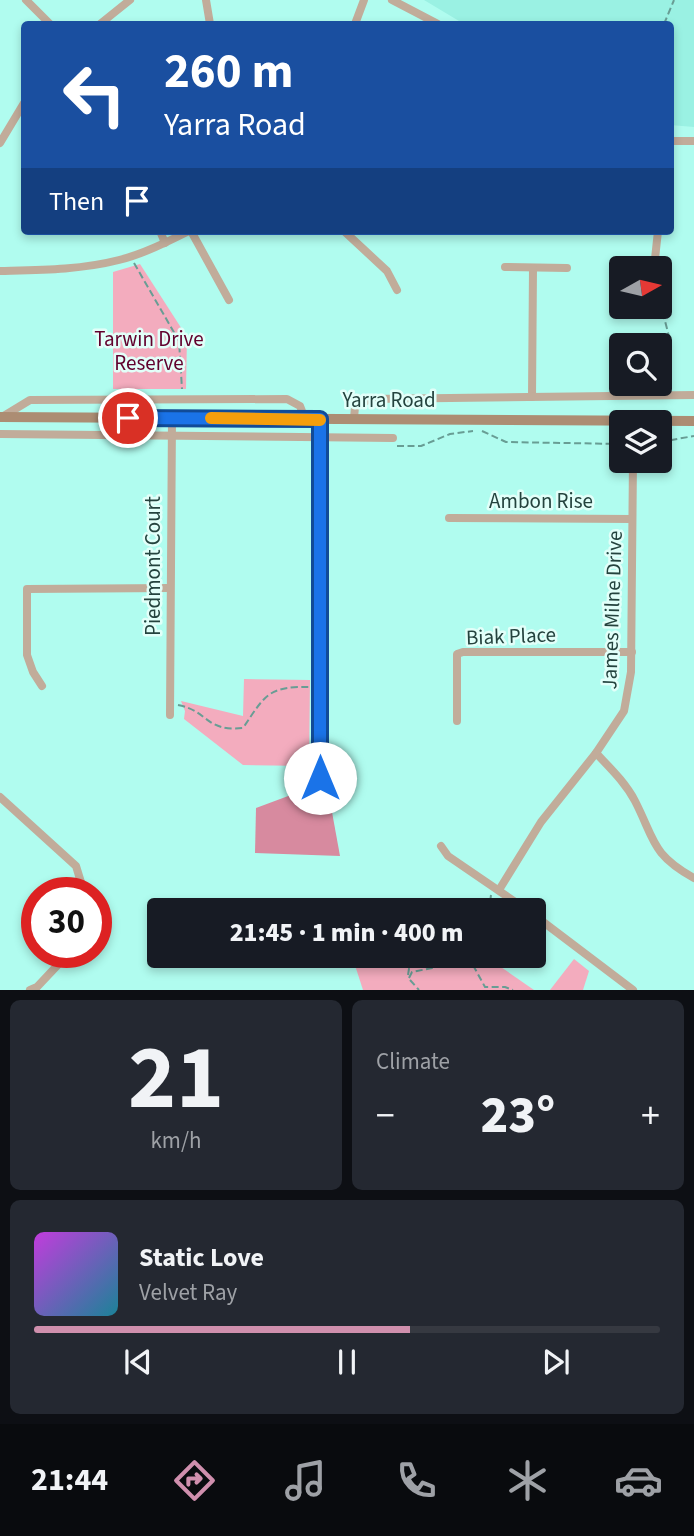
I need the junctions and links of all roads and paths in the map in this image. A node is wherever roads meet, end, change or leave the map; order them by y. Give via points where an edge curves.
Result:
1 (26, 0) edge
2 (130, 0) edge
3 (206, 0) edge
4 (364, 0) edge
5 (392, 0) edge
6 (674, 0) edge
7 (47, 21) edge
8 (104, 21) edge
9 (210, 21) edge
10 (356, 21) edge
11 (432, 21) edge
12 (665, 21) edge
13 (21, 107) edge
14 (3, 130) edge
15 (674, 141) edge
16 (694, 141) edge
17 (0, 142) edge
18 (162, 235) edge
19 (182, 235) edge
20 (192, 235) edge
21 (348, 235) edge
22 (657, 235) edge
23 (165, 243) junction
24 (131, 256) junction
25 (655, 256) edge
26 (505, 267) dead end
27 (533, 268) junction
28 (567, 268) dead end
29 (0, 271) edge
30 (397, 289) dead end
31 (229, 300) dead end
32 (672, 395) edge
33 (694, 395) edge
34 (609, 396) edge
35 (532, 397) junction
36 (183, 399) junction
37 (1, 417) edge
38 (172, 418) junction
39 (354, 418) junction
40 (305, 419) junction
41 (320, 419) junction
42 (609, 421) edge
43 (672, 421) edge
44 (694, 421) edge
45 (0, 434) edge
46 (694, 436) edge
47 (172, 437) junction
48 (320, 437) junction
49 (672, 440) edge
50 (395, 442) joint
51 (609, 444) edge
52 (633, 473) edge
53 (449, 518) dead end
54 (632, 519) junction
55 (170, 589) junction
56 (632, 652) junction
57 (42, 686) dead end
58 (320, 687) junction
59 (170, 704) junction
60 (170, 715) dead end
61 (457, 721) dead end
62 (596, 753) junction
63 (320, 778) dead end
64 (0, 797) edge
65 (441, 846) dead end
66 (79, 877) edge
67 (694, 878) edge
68 (497, 889) junction
69 (491, 898) edge
70 (510, 898) edge
71 (546, 924) edge
72 (55, 968) edge
73 (408, 968) edge
74 (432, 968) edge
75 (474, 968) edge
76 (409, 978) junction
77 (30, 990) edge
78 (418, 990) edge
79 (513, 990) edge
80 (633, 990) edge

1 - 7 street
2 - 8 street
3 - 9 street
4 - 10 street
5 - 11 street
6 - 12 path
13 - 14 street
14 - 17 street
15 - 16 street
18 - 23 street
19 - 23 street
20 - 31 street
21 - 30 street via 387,271
22 - 25 street
23 - 24 street
24 - 29 street via 54,270
24 - 36 path via 179,341
26 - 27 street
27 - 28 street
27 - 35 street
32 - 33 street
34 - 35 street
35 - 39 street via 370,399 355,407
36 - 37 street via 30,400
36 - 40 street via 287,399 300,406
37 - 38 main road, Yarra Road
38 - 40 main road, Yarra Road
38 - 47 street, Piedmont Court
39 - 41 main road, Yarra Road
39 - 42 main road, Yarra Road
40 - 41 main road, Yarra Road
41 - 48 street
43 - 44 main road, Yarra Road
45 - 47 street
46 - 49 path
47 - 48 street
47 - 55 street, Piedmont Court
48 - 50 street
48 - 58 street
50 - 51 path via 421,446 450,434 480,430 506,442
52 - 54 street, James Milne Drive
53 - 54 street, Ambon Rise
54 - 56 street, James Milne Drive
55 - 57 street via 27,589 27,656
55 - 59 street, Piedmont Court
56 - 61 street, Biak Place via 457,654
56 - 62 street, James Milne Drive via 624,711
58 - 59 path via 276,689 243,728 226,730 192,709
58 - 63 street
59 - 60 street, Piedmont Court
62 - 67 street via 635,800 651,841 677,868
62 - 68 street, James Milne Drive via 555,803
64 - 66 street via 76,866
65 - 68 street via 448,856
68 - 69 path
68 - 70 street
71 - 80 street
72 - 77 street
73 - 76 path
74 - 76 path via 412,972
75 - 79 path via 485,988
76 - 78 path

